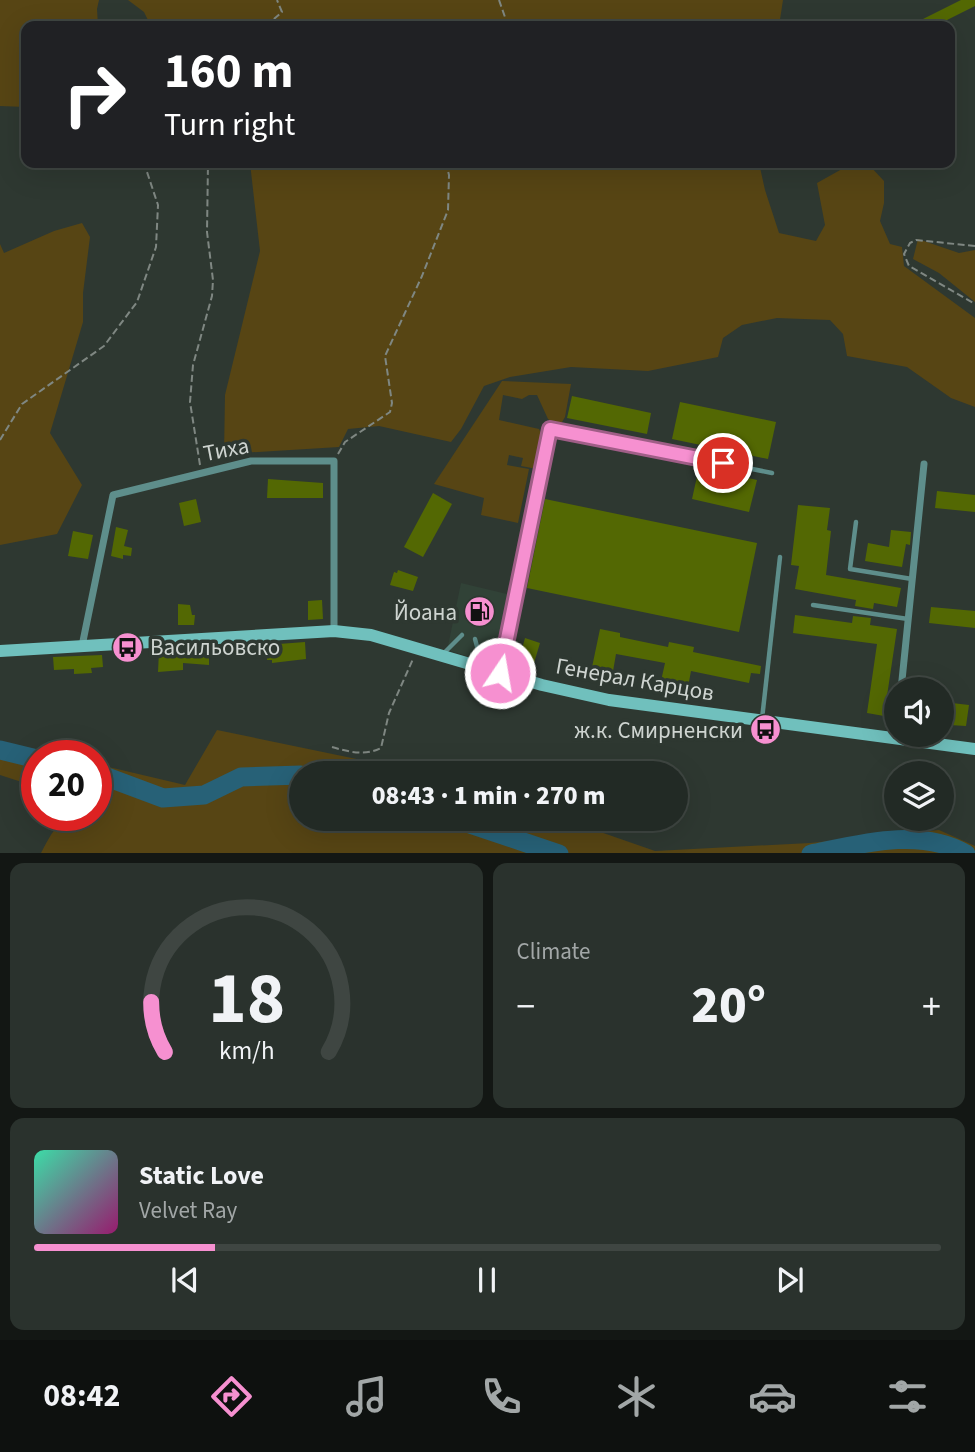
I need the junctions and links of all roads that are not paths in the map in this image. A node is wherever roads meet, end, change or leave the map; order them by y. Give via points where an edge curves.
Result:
1 (924, 464) dead end
2 (772, 473) dead end
3 (856, 522) dead end
4 (780, 557) dead end
5 (912, 579) junction
6 (813, 605) dead end
7 (908, 619) junction
8 (334, 631) junction
9 (462, 635) dead end
10 (475, 639) dead end
11 (82, 646) junction
12 (0, 651) edge
13 (441, 655) junction
14 (483, 668) junction
15 (500, 673) junction
16 (902, 677) edge
17 (762, 720) junction
18 (884, 735) edge
19 (954, 746) edge
20 (975, 749) edge

1 - 5 street
2 - 15 lane via 550,429
3 - 5 lane via 850,569
4 - 17 lane
5 - 7 street
6 - 7 lane
7 - 16 street
8 - 11 main road, Генерал Карцов
8 - 11 street, Тиха via 334,461 251,461 113,495
8 - 13 main road, Генерал Карцов via 372,635
9 - 13 lane
10 - 14 lane
11 - 12 main road, Генерал Карцов
13 - 14 main road, Генерал Карцов
14 - 15 main road, Генерал Карцов
15 - 17 main road, Генерал Карцов via 609,700
17 - 18 main road, Генерал Карцов
19 - 20 main road, Генерал Карцов

